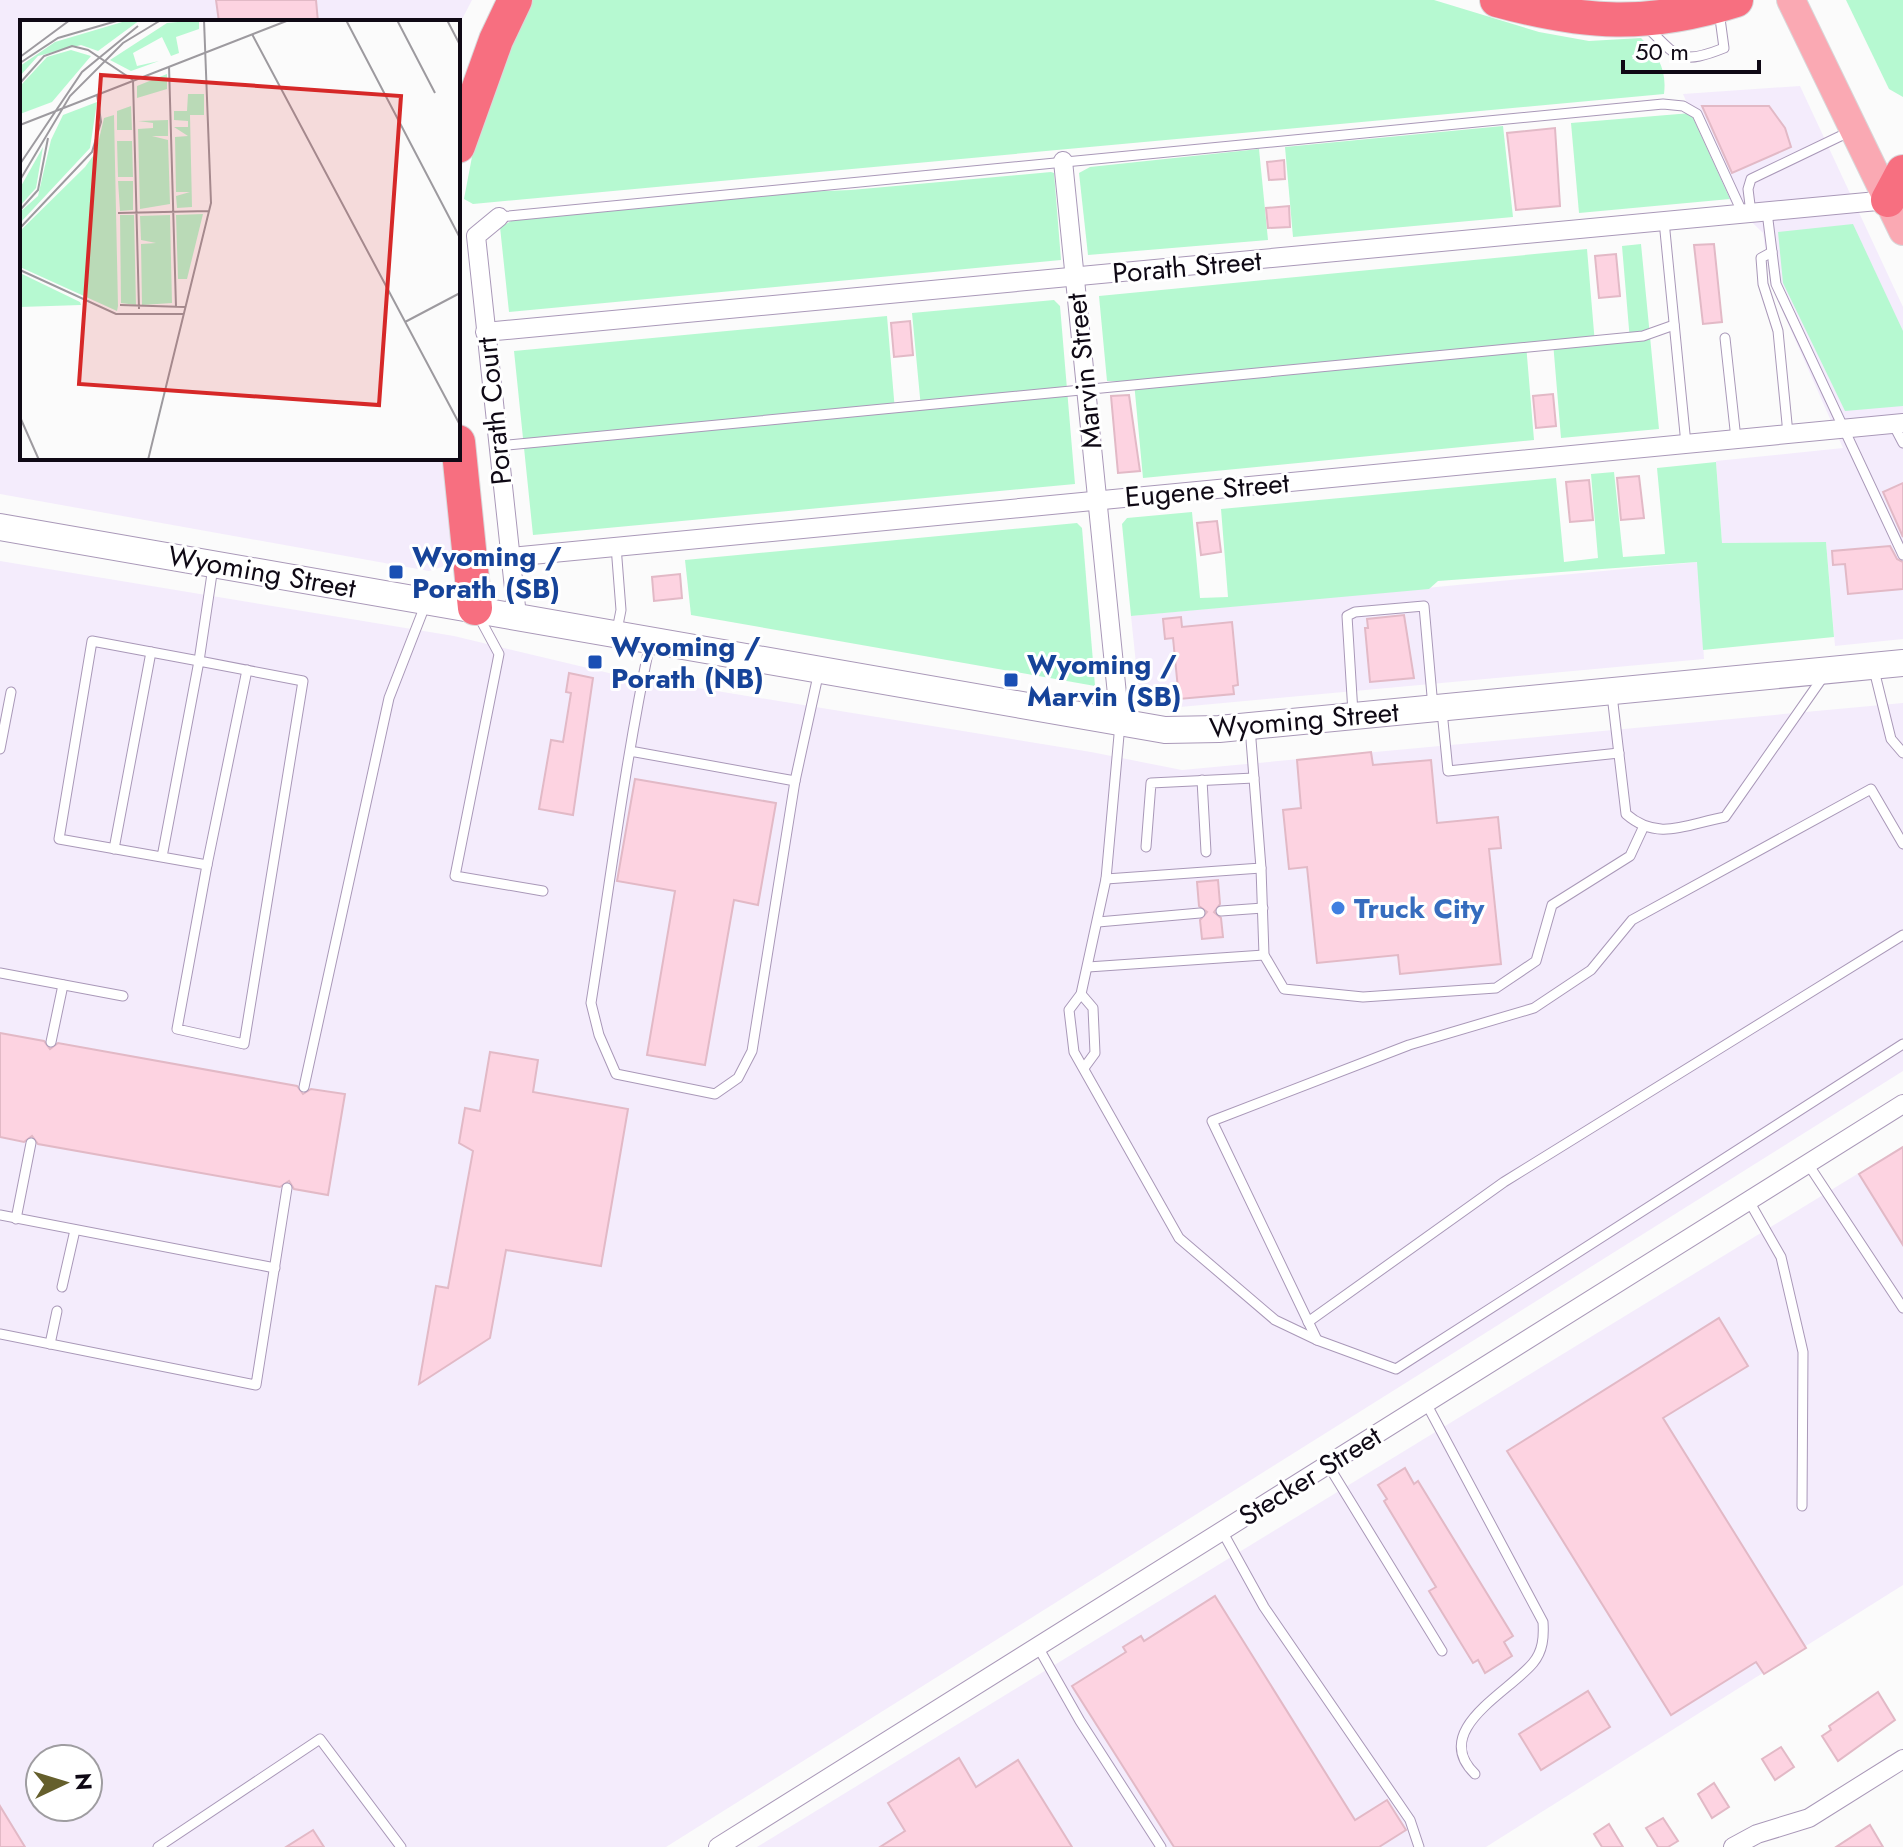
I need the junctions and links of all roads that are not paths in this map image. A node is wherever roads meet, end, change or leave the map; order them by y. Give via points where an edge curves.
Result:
1 (515, 0) edge
2 (1497, 0) edge
3 (1791, 0) edge
4 (1727, 3) edge
5 (1854, 130) junction
6 (460, 140) edge
7 (1063, 161) junction
8 (1898, 201) edge
9 (1754, 213) junction
10 (499, 217) joint
11 (1664, 221) junction
12 (1772, 252) junction
13 (1075, 277) junction
14 (1674, 325) junction
15 (485, 332) junction
16 (1725, 338) dead end
17 (1086, 391) junction
18 (1898, 424) edge
19 (1844, 429) junction
20 (1788, 434) junction
21 (1736, 439) junction
22 (1903, 443) edge
23 (1686, 444) junction
24 (498, 446) junction
25 (460, 460) edge
26 (1097, 500) junction
27 (0, 527) edge
28 (616, 546) junction
29 (1903, 555) edge
30 (511, 557) junction
31 (214, 564) junction
32 (427, 600) junction
33 (475, 608) junction
34 (517, 616) junction
35 (616, 633) junction
36 (651, 640) junction
37 (151, 652) junction
38 (199, 661) junction
39 (1903, 663) edge
40 (1873, 666) junction
41 (247, 670) junction
42 (820, 670) junction
43 (1828, 671) junction
44 (1612, 691) junction
45 (11, 692) dead end
46 (1437, 708) junction
47 (1354, 716) junction
48 (1120, 724) junction
49 (1250, 726) junction
50 (0, 749) edge
51 (630, 751) junction
52 (1619, 753) junction
53 (1903, 753) edge
54 (1254, 778) junction
55 (1202, 780) junction
56 (795, 781) junction
57 (1643, 828) junction
58 (1903, 844) edge
59 (1146, 847) dead end
60 (114, 849) junction
61 (1206, 852) dead end
62 (162, 857) junction
63 (207, 865) junction
64 (1261, 868) junction
65 (1106, 879) junction
66 (543, 891) dead end
67 (1263, 908) junction
68 (1221, 911) dead end
69 (1200, 913) dead end
70 (1098, 922) junction
71 (1903, 935) edge
72 (1264, 955) junction
73 (1088, 967) junction
74 (0, 973) edge
75 (63, 985) junction
76 (1081, 994) junction
77 (123, 996) dead end
78 (51, 1042) dead end
79 (1903, 1044) edge
80 (1084, 1068) junction
81 (304, 1087) dead end
82 (1903, 1104) edge
83 (31, 1143) dead end
84 (1808, 1164) junction
85 (287, 1188) dead end
86 (1749, 1201) junction
87 (0, 1215) edge
88 (16, 1219) junction
89 (75, 1230) junction
90 (275, 1268) junction
91 (62, 1287) dead end
92 (1903, 1308) edge
93 (57, 1311) dead end
94 (1308, 1322) junction
95 (0, 1334) edge
96 (1317, 1340) junction
97 (50, 1344) junction
98 (1426, 1403) junction
99 (1328, 1465) junction
100 (1802, 1506) dead end
101 (1222, 1531) junction
102 (1038, 1647) junction
103 (1442, 1651) dead end
104 (1903, 1759) edge
105 (1475, 1774) dead end
106 (158, 1847) edge
107 (401, 1847) edge
108 (718, 1847) edge
109 (1161, 1847) edge
110 (1419, 1847) edge
111 (1733, 1847) edge

1 - 6 highway
2 - 4 highway via 1552,15 1641,21
3 - 5 main road
5 - 8 main road
5 - 9 lane via 1751,179
7 - 9 lane via 1663,104 1697,114
7 - 10 lane
7 - 13 street, Marvin Street
8 - 9 street, Porath Street
9 - 11 street, Porath Street
9 - 12 lane
10 - 15 street, Porath Court via 476,236
11 - 13 street, Porath Street
11 - 14 lane
12 - 19 lane via 1776,284
12 - 20 lane via 1761,258 1762,271 1778,331
13 - 15 street, Porath Street
13 - 17 street, Marvin Street
14 - 17 lane via 1643,336
14 - 23 lane
15 - 24 street, Porath Court
16 - 21 lane
17 - 24 lane
17 - 26 street, Marvin Street
18 - 19 street, Eugene Street
18 - 22 lane
19 - 20 street, Eugene Street
19 - 29 lane
20 - 21 street, Eugene Street
21 - 23 street, Eugene Street
23 - 26 street, Eugene Street
24 - 30 street, Porath Court
25 - 33 highway
26 - 28 street, Eugene Street
26 - 48 street, Marvin Street
27 - 31 main road, Wyoming Street
28 - 30 street, Eugene Street
28 - 35 lane via 621,605
30 - 34 street, Porath Court
31 - 32 main road, Wyoming Street
31 - 38 lane
32 - 33 main road, Wyoming Street
32 - 81 lane via 389,698
33 - 34 main road, Wyoming Street
33 - 66 lane via 499,654 455,876
34 - 35 main road, Wyoming Street
35 - 36 main road, Wyoming Street
36 - 42 main road, Wyoming Street
36 - 51 lane
37 - 38 lane
37 - 60 lane
37 - 60 lane via 92,641 59,839
38 - 41 lane
38 - 62 lane
39 - 40 main road, Wyoming Street
40 - 43 main road, Wyoming Street
40 - 53 lane via 1891,739
41 - 63 lane
41 - 63 lane via 303,681 244,1044 177,1029
42 - 48 main road, Wyoming Street
42 - 56 lane
43 - 44 main road, Wyoming Street
43 - 57 lane via 1725,817 1661,831
44 - 46 main road, Wyoming Street
44 - 52 lane
45 - 50 lane
46 - 47 main road, Wyoming Street
46 - 47 lane via 1424,606 1355,612 1345,624
46 - 52 lane via 1448,771
47 - 49 main road, Wyoming Street
48 - 49 main road, Wyoming Street via 1192,730
48 - 65 lane
49 - 54 lane
51 - 56 lane
51 - 56 lane via 591,1003 616,1074 715,1094 738,1078 752,1051
52 - 57 lane via 1626,814
54 - 55 lane
54 - 64 lane
55 - 59 lane via 1151,783
55 - 61 lane
57 - 72 lane via 1630,856 1552,905 1536,961 1496,988 1363,997 1284,989
58 - 94 lane via 1871,789 1632,920 1591,970 1534,1008 1409,1045 1212,1121
60 - 62 lane
62 - 63 lane
64 - 65 lane
64 - 67 lane
65 - 70 lane
67 - 68 lane
67 - 72 lane
69 - 70 lane
70 - 73 lane
71 - 94 lane via 1504,1182
72 - 73 lane
73 - 76 lane
74 - 75 lane
75 - 77 lane
75 - 78 lane
76 - 80 lane via 1069,1010 1074,1052
76 - 80 lane via 1093,1008 1095,1053
79 - 96 lane via 1396,1369
80 - 96 lane via 1179,1238 1275,1320
82 - 84 street, Stecker Street
83 - 88 lane
84 - 86 street, Stecker Street
84 - 92 lane
85 - 90 lane
86 - 98 street, Stecker Street
86 - 100 lane via 1781,1257 1803,1352
87 - 88 lane
88 - 89 lane
89 - 90 lane
89 - 91 lane
90 - 97 lane via 256,1385
93 - 97 lane
94 - 96 lane
95 - 97 lane
98 - 99 street, Stecker Street
98 - 105 lane via 1543,1622 1544,1641 1534,1662 1471,1722 1460,1747 1463,1763
99 - 101 street, Stecker Street
99 - 103 lane
101 - 102 street, Stecker Street
101 - 110 lane via 1264,1607 1410,1820
102 - 108 street, Stecker Street
102 - 109 lane
104 - 111 street via 1809,1818
106 - 107 lane via 320,1739

